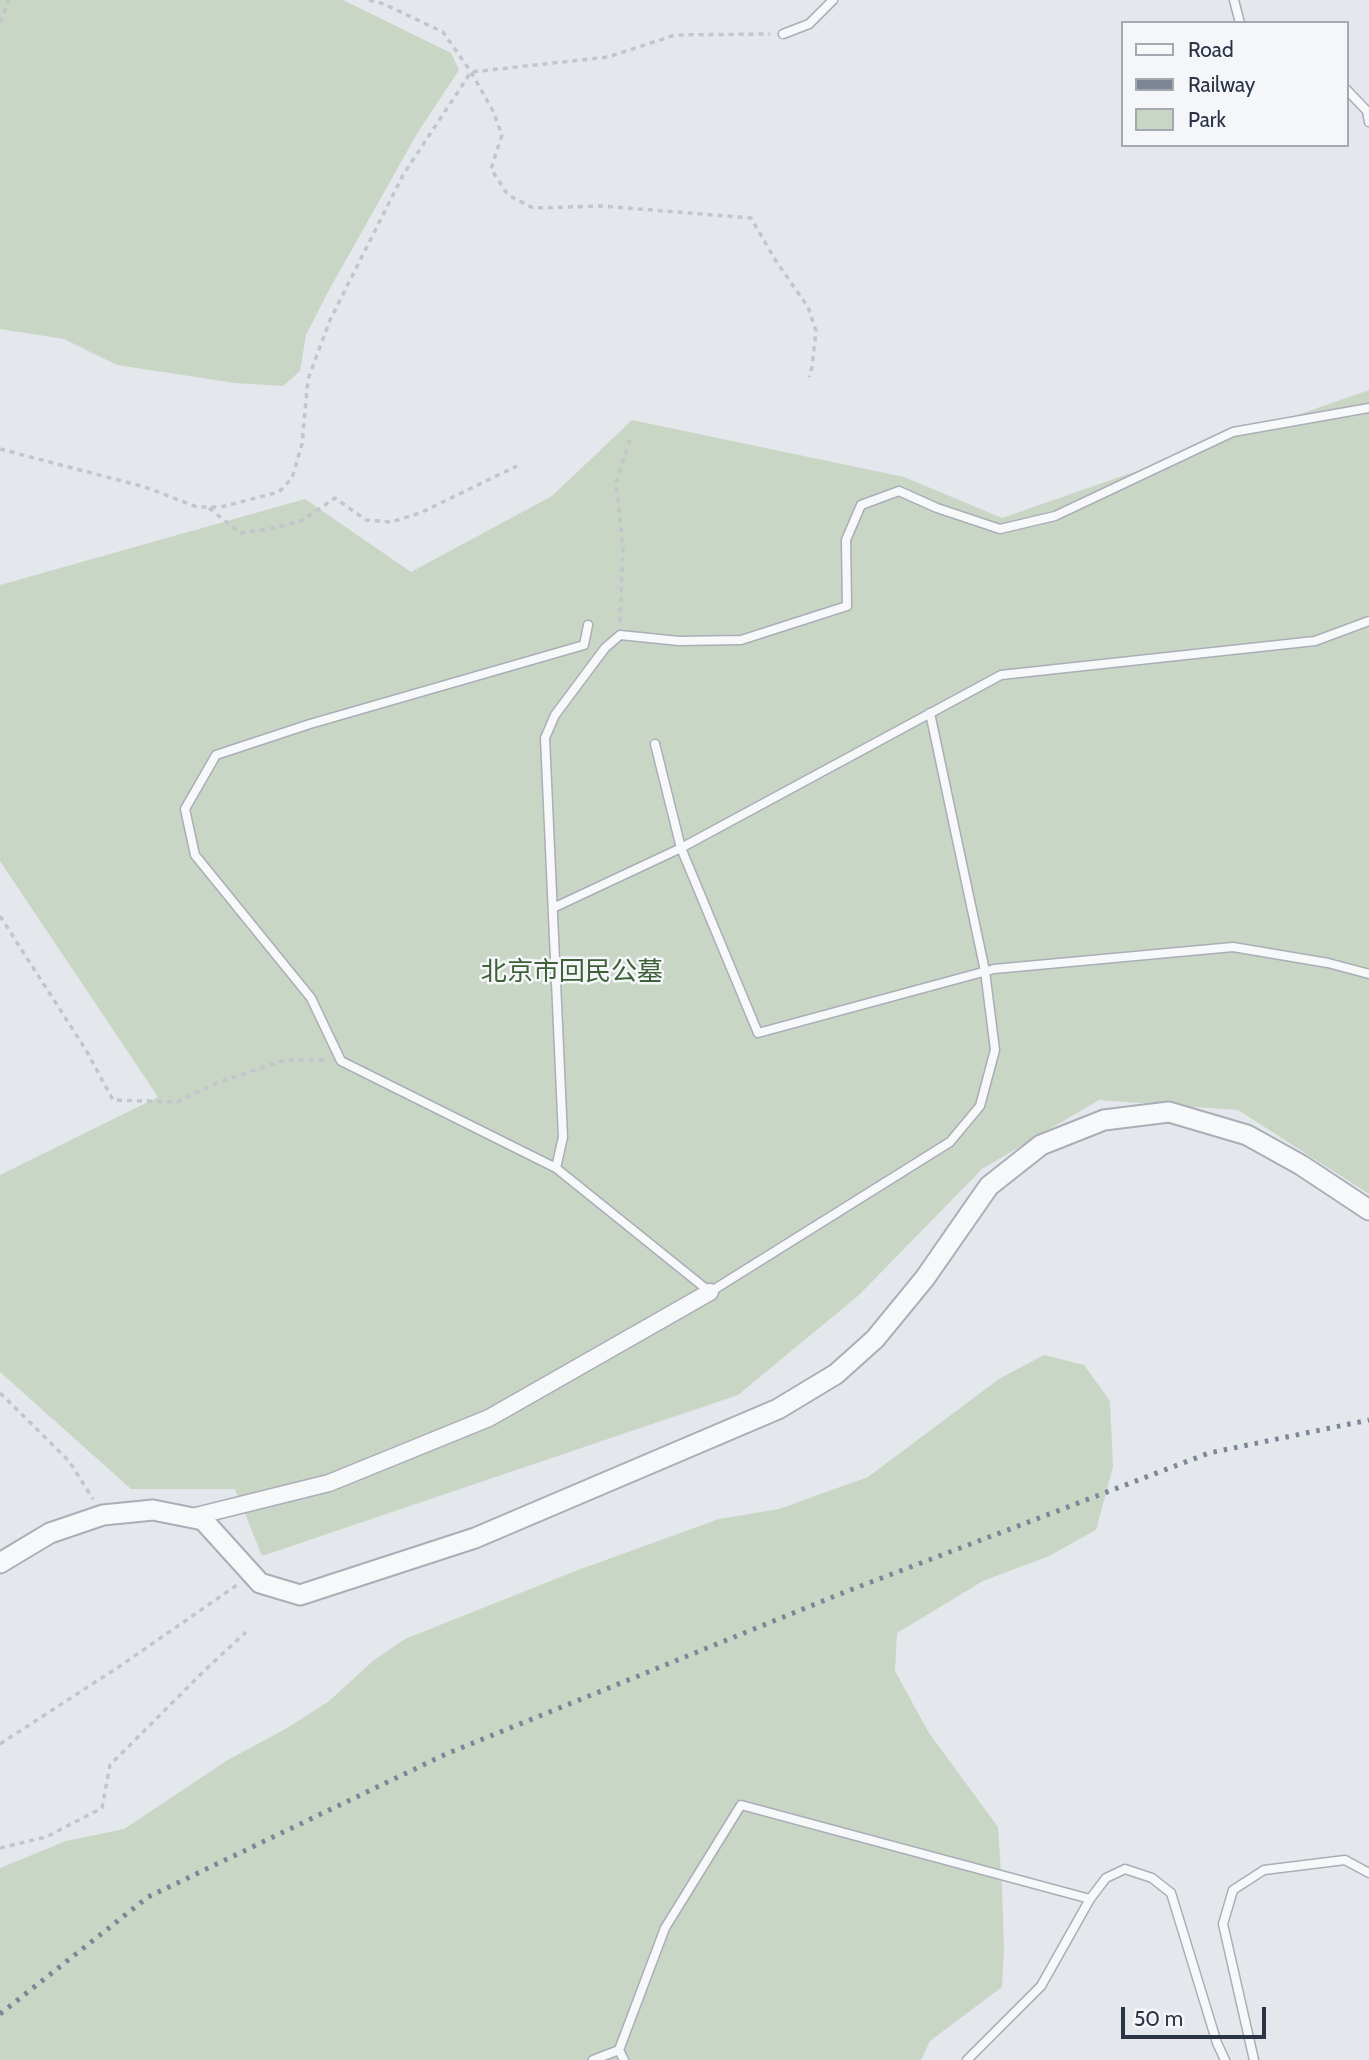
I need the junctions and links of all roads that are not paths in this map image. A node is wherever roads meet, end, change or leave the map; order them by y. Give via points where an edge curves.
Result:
1 (833, 0) edge
2 (1234, 0) edge
3 (1239, 21) edge
4 (783, 34) road end
5 (1348, 91) edge
6 (1369, 122) edge
7 (1369, 408) edge
8 (1369, 621) edge
9 (588, 625) dead end
10 (930, 713) junction
11 (655, 744) dead end
12 (681, 848) junction
13 (553, 908) junction
14 (985, 971) junction
15 (1369, 974) edge
16 (555, 1168) junction
17 (1369, 1210) edge
18 (710, 1292) junction
19 (191, 1517) junction
20 (0, 1563) edge
21 (1369, 1873) edge
22 (1090, 1899) junction
23 (618, 2050) junction
24 (593, 2060) edge
25 (624, 2060) edge
26 (967, 2060) edge
27 (1225, 2060) edge
28 (1254, 2060) edge

1 - 4 lane via 809,24
2 - 3 lane
5 - 6 lane via 1367,111
7 - 13 lane via 1233,432 1055,516 1000,528 899,491 861,505 846,540 847,606 741,640 679,641 620,635 555,715 545,738
8 - 10 lane via 1315,641 1001,675
9 - 16 lane via 584,645 216,755 185,809 194,855 311,998 341,1061
10 - 12 lane
10 - 14 lane
11 - 12 lane
12 - 13 lane
12 - 14 lane via 758,1033
13 - 16 lane via 564,1138
14 - 15 lane via 1233,947
14 - 18 lane via 995,1050 980,1106 950,1142
16 - 18 lane
17 - 19 street via 1247,1135 1169,1112 1104,1120 1041,1145 989,1186 925,1278 875,1339 836,1374 778,1409 475,1538 300,1595 260,1583 203,1520
18 - 19 street via 489,1418 329,1483
19 - 20 street via 153,1510 103,1515 50,1533
21 - 28 lane via 1345,1860 1264,1870 1233,1890 1223,1924
22 - 23 lane via 741,1805 665,1928
22 - 26 lane via 1041,1986
22 - 27 lane via 1106,1878 1125,1869 1152,1878 1171,1893
23 - 24 lane
23 - 25 lane

